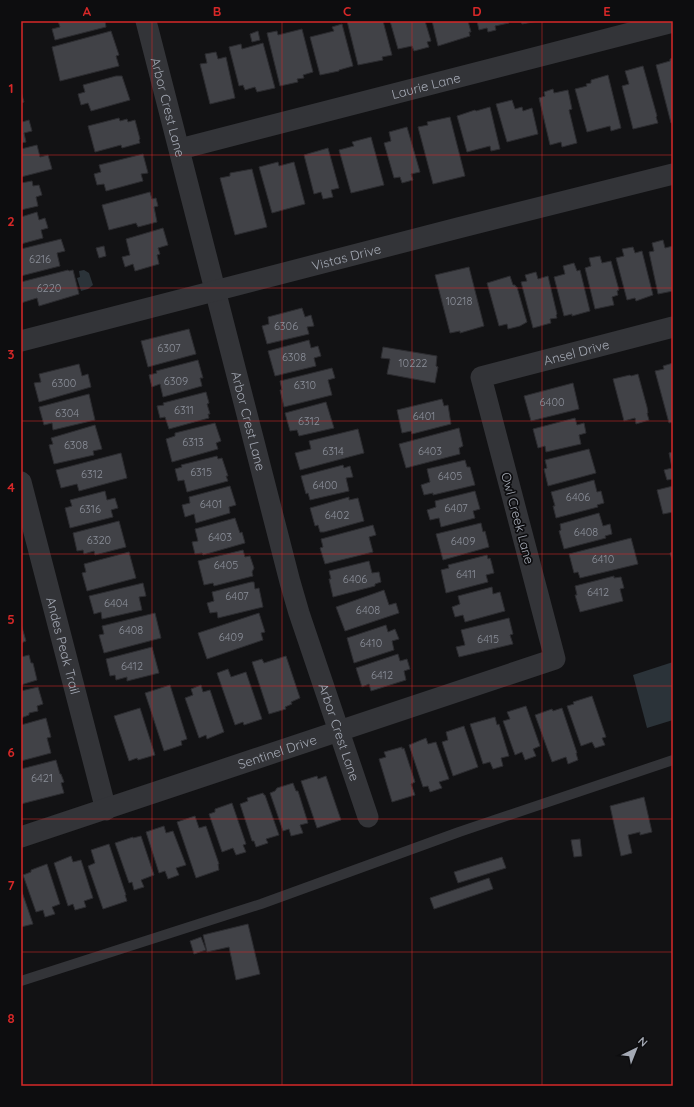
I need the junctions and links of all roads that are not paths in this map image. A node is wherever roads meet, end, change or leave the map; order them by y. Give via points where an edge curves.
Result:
1 (146, 21) edge
2 (673, 22) edge
3 (180, 149) junction
4 (673, 174) edge
5 (216, 290) junction
6 (673, 327) edge
7 (21, 341) edge
8 (481, 377) joint
9 (21, 482) edge
10 (555, 659) joint
11 (338, 731) junction
12 (673, 760) edge
13 (106, 810) junction
14 (368, 816) dead end
15 (21, 837) edge
16 (21, 981) edge

1 - 3 street, Arbor Crest Lane
2 - 3 street, Laurie Lane
3 - 5 street, Arbor Crest Lane
4 - 5 street, Vistas Drive
5 - 7 street, Vistas Drive
5 - 11 street, Arbor Crest Lane via 292,589
6 - 8 street, Ansel Drive
8 - 10 street, Owl Creek Lane
9 - 13 street, Andes Peak Trail
10 - 11 street, Sentinel Drive
11 - 13 street, Sentinel Drive
11 - 14 street, Arbor Crest Lane
12 - 16 lane via 459,832 261,904
13 - 15 street, Sentinel Drive

